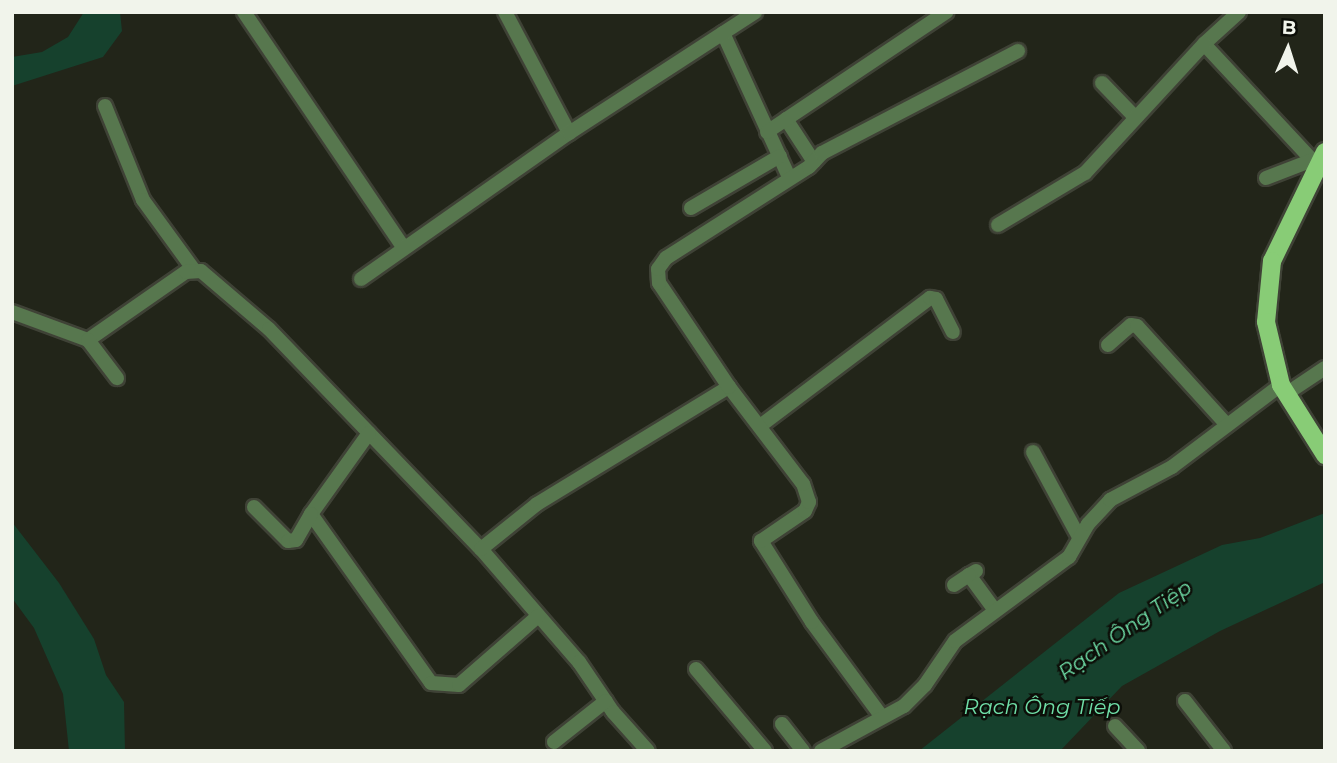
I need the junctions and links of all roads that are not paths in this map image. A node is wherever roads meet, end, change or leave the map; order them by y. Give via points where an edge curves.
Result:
1 (244, 12) edge
2 (505, 12) edge
3 (755, 12) edge
4 (946, 12) edge
5 (1239, 12) edge
6 (723, 33) junction
7 (1205, 44) junction
8 (1018, 51) dead end
9 (1102, 83) dead end
10 (105, 106) dead end
11 (1135, 117) junction
12 (786, 119) junction
13 (768, 132) junction
14 (569, 134) junction
15 (779, 156) junction
16 (1318, 159) edge
17 (811, 165) junction
18 (789, 177) junction
19 (1266, 178) dead end
20 (691, 208) dead end
21 (998, 225) dead end
22 (404, 248) junction
23 (194, 270) junction
24 (361, 279) dead end
25 (12, 312) edge
26 (953, 331) dead end
27 (88, 340) junction
28 (1108, 345) dead end
29 (1325, 368) edge
30 (117, 378) dead end
31 (729, 387) junction
32 (1284, 390) junction
33 (1227, 425) junction
34 (760, 426) junction
35 (369, 433) junction
36 (1033, 452) dead end
37 (1324, 455) edge
38 (254, 507) dead end
39 (311, 514) junction
40 (1079, 537) junction
41 (481, 549) junction
42 (954, 585) dead end
43 (994, 609) junction
44 (538, 616) junction
45 (696, 670) dead end
46 (606, 701) junction
47 (1185, 701) dead end
48 (882, 717) junction
49 (782, 724) dead end
50 (1115, 726) dead end
51 (554, 743) dead end
52 (648, 751) edge
53 (765, 751) edge
54 (803, 751) edge
55 (821, 751) edge
56 (1138, 751) edge
57 (1224, 751) edge

1 - 22 street
2 - 14 street
3 - 6 street
4 - 12 street
5 - 7 street
6 - 13 street
6 - 14 street
7 - 11 street
7 - 16 street
8 - 17 street via 822,153
9 - 11 street
10 - 23 street via 143,200
11 - 21 street via 1085,173
12 - 13 street
12 - 17 street
13 - 15 street
14 - 22 street
15 - 18 street
15 - 20 street
16 - 19 street
16 - 32 main road via 1268,279 1266,322
17 - 18 street
18 - 31 street via 666,258 658,269 659,283
22 - 24 street
23 - 27 street
23 - 35 street via 269,329
25 - 27 street
26 - 34 street via 936,299 930,299
27 - 30 street
28 - 33 street via 1131,326 1138,326
29 - 32 street
31 - 34 street
31 - 41 street via 537,504
32 - 33 street
32 - 37 main road
33 - 40 street via 1172,467 1110,500
34 - 48 street via 803,485 808,502 805,511 761,541 812,622
35 - 39 street
35 - 41 street
36 - 40 street
38 - 39 street via 288,541 296,540
39 - 44 street via 431,683 459,685
40 - 43 street via 1069,557
41 - 44 street
42 - 43 street via 973,573
43 - 48 street via 955,641 925,685 904,706
44 - 46 street
45 - 53 street
46 - 51 street
46 - 52 street
47 - 57 street
48 - 55 street
49 - 54 street
50 - 56 street

